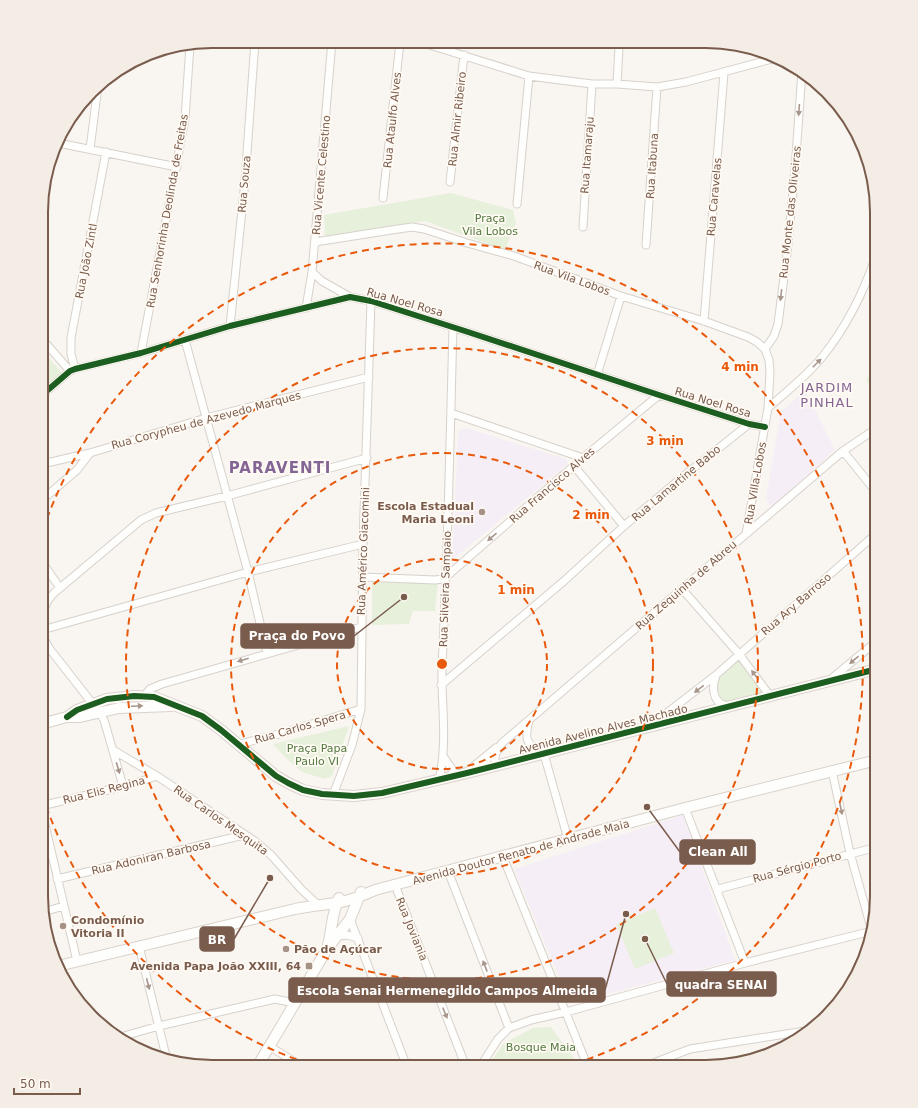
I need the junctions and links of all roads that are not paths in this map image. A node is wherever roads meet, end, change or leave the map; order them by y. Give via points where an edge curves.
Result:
1 (254, 48) edge
2 (331, 48) edge
3 (399, 48) edge
4 (440, 48) edge
5 (618, 48) edge
6 (190, 49) edge
7 (464, 55) junction
8 (767, 60) edge
9 (724, 73) junction
10 (529, 76) junction
11 (801, 79) edge
12 (592, 84) junction
13 (617, 84) junction
14 (656, 87) junction
15 (97, 95) edge
16 (63, 144) edge
17 (90, 149) junction
18 (106, 152) junction
19 (177, 167) junction
20 (450, 182) dead end
21 (383, 198) dead end
22 (517, 204) dead end
23 (583, 227) dead end
24 (315, 242) junction
25 (646, 245) dead end
26 (870, 270) edge
27 (312, 272) junction
28 (621, 296) junction
29 (350, 297) junction
30 (371, 301) junction
31 (306, 308) junction
32 (704, 321) junction
33 (230, 326) junction
34 (453, 327) junction
35 (185, 340) junction
36 (48, 345) edge
37 (765, 349) junction
38 (141, 353) junction
39 (72, 370) junction
40 (597, 375) junction
41 (369, 377) junction
42 (48, 390) edge
43 (659, 395) junction
44 (768, 408) junction
45 (451, 414) junction
46 (206, 418) junction
47 (749, 424) junction
48 (765, 427) junction
49 (870, 433) edge
50 (843, 451) junction
51 (90, 452) junction
52 (366, 458) junction
53 (583, 458) junction
54 (48, 462) edge
55 (574, 466) junction
56 (870, 484) edge
57 (48, 495) edge
58 (227, 496) junction
59 (624, 526) junction
60 (746, 534) junction
61 (870, 539) edge
62 (363, 544) junction
63 (48, 571) edge
64 (248, 572) junction
65 (447, 576) junction
66 (363, 577) junction
67 (60, 588) junction
68 (682, 589) junction
69 (48, 600) edge
70 (361, 627) junction
71 (48, 628) edge
72 (48, 646) edge
73 (870, 647) edge
74 (267, 653) junction
75 (739, 654) junction
76 (870, 671) edge
77 (716, 675) junction
78 (831, 680) junction
79 (442, 685) junction
80 (144, 696) junction
81 (770, 696) junction
82 (92, 703) junction
83 (176, 705) junction
84 (730, 707) junction
85 (361, 709) junction
86 (99, 712) junction
87 (67, 717) junction
88 (529, 720) junction
89 (48, 722) edge
90 (648, 727) junction
91 (240, 744) junction
92 (497, 749) junction
93 (113, 750) junction
94 (544, 754) junction
95 (444, 756) junction
96 (870, 762) edge
97 (495, 766) junction
98 (832, 771) junction
99 (467, 773) junction
100 (456, 775) junction
101 (157, 776) junction
102 (439, 780) junction
103 (123, 786) junction
104 (333, 795) junction
105 (48, 803) edge
106 (685, 808) junction
107 (244, 835) junction
108 (48, 839) edge
109 (568, 839) junction
110 (870, 849) edge
111 (850, 853) junction
112 (503, 857) junction
113 (448, 871) junction
114 (57, 880) junction
115 (395, 885) junction
116 (718, 889) junction
117 (361, 894) junction
118 (338, 900) junction
119 (317, 904) junction
120 (64, 906) junction
121 (48, 910) edge
122 (350, 919) junction
123 (869, 919) edge
124 (866, 933) edge
125 (338, 936) junction
126 (358, 938) junction
127 (139, 946) junction
128 (327, 949) junction
129 (78, 961) junction
130 (746, 963) junction
131 (64, 965) edge
132 (291, 1004) junction
133 (566, 1012) junction
134 (159, 1026) junction
135 (509, 1028) junction
136 (797, 1032) edge
137 (126, 1035) edge
138 (269, 1046) junction
139 (165, 1053) edge
140 (260, 1060) edge
141 (292, 1060) edge
142 (404, 1060) edge
143 (463, 1060) edge
144 (484, 1060) edge
145 (585, 1060) edge
146 (661, 1060) edge

1 - 33 street, Rua Souza via 245,181
2 - 24 street, Rua Vicente Celestino
3 - 21 street, Rua Ataulfo Alves
4 - 7 street
5 - 13 street
6 - 19 street, Rua Senhorinha Deolinda de Freitas via 185,119
7 - 10 street
7 - 20 street, Rua Almir Ribeiro
8 - 9 street
9 - 14 street
9 - 32 street, Rua Caravelas
10 - 12 street
10 - 22 street
11 -> 37 street, Rua Monte das Oliveiras via 795,170 778,324
12 - 13 street
12 - 23 street, Rua Itamaraju
13 - 14 street
14 - 25 street, Rua Itabuna
15 - 17 street
16 - 17 street
17 - 18 street
18 - 19 street
18 - 39 street, Rua João Zintl via 71,338
19 - 38 street, Rua Senhorinha Deolinda de Freitas
24 - 27 street, Rua Vicente Celestino
24 - 28 street, Rua Vila Lobos via 412,227 424,229 514,256
44 -> 26 street via 823,356 847,320
27 - 29 street via 322,281
27 - 31 street, Rua Vicente Celestino
28 - 32 street, Rua Vila Lobos
28 - 40 street
29 - 30 street, Rua Noel Rosa
29 - 31 street, Rua Noel Rosa
30 - 34 street, Rua Noel Rosa
30 - 41 street, Rua Américo Giacomini
31 - 33 street, Rua Noel Rosa
32 - 37 street, Rua Vila Lobos via 748,337
33 - 35 street, Rua Noel Rosa
34 - 40 street, Rua Noel Rosa
34 - 45 street, Rua Silveira Sampaio
35 - 38 street, Rua Noel Rosa
35 - 46 street
36 - 39 street
37 - 44 street via 770,372
38 - 39 street, Rua Noel Rosa
39 - 42 street, Rua Noel Rosa
40 - 43 street, Rua Noel Rosa
41 - 46 street, Rua Corypheu de Azevedo Marques
41 - 52 street, Rua Américo Giacomini
43 - 47 street, Rua Noel Rosa
43 - 53 street, Rua Francisco Alves
44 - 48 street, Rua Villa-Lobos
45 - 53 street
45 - 65 street, Rua Silveira Sampaio
46 - 51 street, Rua Corypheu de Azevedo Marques
46 - 58 street
47 - 48 street, Rua Noel Rosa
47 - 59 street, Rua Lamartine Babo
48 - 60 street, Rua Villa-Lobos
49 - 50 street, Rua Zequinha de Abreu
50 - 56 street
50 - 60 street, Rua Zequinha de Abreu
51 - 54 street, Rua Corypheu de Azevedo Marques
51 - 57 street via 77,470
52 - 58 street
52 - 62 street, Rua Américo Giacomini
53 - 55 street, Rua Francisco Alves
55 - 59 street
55 -> 65 street, Rua Francisco Alves
58 - 64 street
58 - 67 street via 156,513 141,520
59 - 79 street, Rua Lamartine Babo
60 - 68 street, Rua Zequinha de Abreu
61 - 75 street, Rua Ary Barroso
62 - 64 street
62 - 66 street, Rua Américo Giacomini
63 - 67 street
64 - 71 street
64 - 74 street
65 - 66 street via 435,580
65 - 79 street, Rua Silveira Sampaio
66 - 70 street, Rua Américo Giacomini
67 - 69 street
68 - 75 street
68 - 88 street, Rua Zequinha de Abreu
70 - 74 street
70 - 85 street, Rua Américo Giacomini
72 - 82 street
73 -> 78 street
74 -> 80 street via 162,684 150,689
75 - 77 street, Rua Ary Barroso
81 -> 75 street
76 - 78 street, Avenida Avelino Alves Machado
77 - 84 street via 714,695 720,703
77 -> 90 street, Rua Ary Barroso
78 - 81 street, Avenida Avelino Alves Machado
79 - 95 street, Rua Silveira Sampaio
80 - 82 street, Avenida Avelino Alves Machado via 121,696
80 - 83 street, Avenida Avelino Alves Machado
81 - 84 street, Avenida Avelino Alves Machado
82 - 86 street
82 - 87 street, Avenida Avelino Alves Machado
86 -> 83 street via 134,706
83 - 91 street, Avenida Avelino Alves Machado via 202,716
84 - 90 street, Avenida Avelino Alves Machado
85 - 91 street, Rua Carlos Spera
85 - 104 street, Rua Américo Giacomini via 352,745
86 - 87 street via 80,717
86 - 93 street
87 - 89 street
88 - 92 street, Rua Zequinha de Abreu
88 - 94 street via 526,730 527,741
90 - 94 street, Avenida Avelino Alves Machado
91 - 104 street, Avenida Avelino Alves Machado via 276,776 288,783 303,790
92 - 97 street
92 - 99 street
93 - 101 street, Rua Carlos Mesquita
93 -> 103 street
94 - 97 street, Avenida Avelino Alves Machado
94 - 109 street
95 - 100 street
95 - 102 street, Rua Silveira Sampaio
96 - 98 street, Avenida Doutor Renato de Andrade Maia
97 - 99 street, Avenida Avelino Alves Machado
98 - 106 street, Avenida Doutor Renato de Andrade Maia
98 -> 111 street
99 - 100 street, Avenida Avelino Alves Machado
100 - 102 street, Avenida Avelino Alves Machado
101 - 103 street, Rua Elis Regina
101 - 107 street, Rua Carlos Mesquita
102 - 104 street, Avenida Avelino Alves Machado via 382,793
103 - 105 street, Rua Elis Regina
106 - 109 street, Avenida Doutor Renato de Andrade Maia
106 - 116 street
107 - 114 street, Rua Adoniran Barbosa
107 - 119 street, Rua Carlos Mesquita via 272,856
108 - 114 street, Rua Elis Regina
109 - 112 street, Avenida Doutor Renato de Andrade Maia
110 - 111 street, Rua Sérgio Porto
111 - 116 street, Rua Sérgio Porto
111 - 123 street
112 - 113 street, Avenida Doutor Renato de Andrade Maia
112 - 133 street
113 - 115 street, Avenida Doutor Renato de Andrade Maia
135 -> 113 street
114 - 120 street, Rua Elis Regina
115 - 117 street, Avenida Doutor Renato de Andrade Maia
115 -> 143 street, Rua Joviania
116 - 130 street
117 - 118 street, Avenida Doutor Renato de Andrade Maia
117 - 122 street
118 - 119 street, Avenida Doutor Renato de Andrade Maia
118 - 128 street
119 - 127 street, Avenida Doutor Renato de Andrade Maia
120 - 121 street
120 - 129 street, Rua Elis Regina
122 - 125 street
122 - 126 street
124 - 130 street
125 - 126 street
125 - 128 street
126 - 142 street
127 - 129 street, Avenida Doutor Renato de Andrade Maia
127 -> 134 street
128 - 132 street
129 - 131 street, Avenida Doutor Renato de Andrade Maia
130 - 133 street
132 - 134 street via 275,1000
132 - 138 street
133 - 135 street
133 - 145 street
134 - 137 street
134 - 139 street
135 - 144 street via 498,1039
136 - 146 street via 690,1049
138 - 140 street
138 - 141 street

